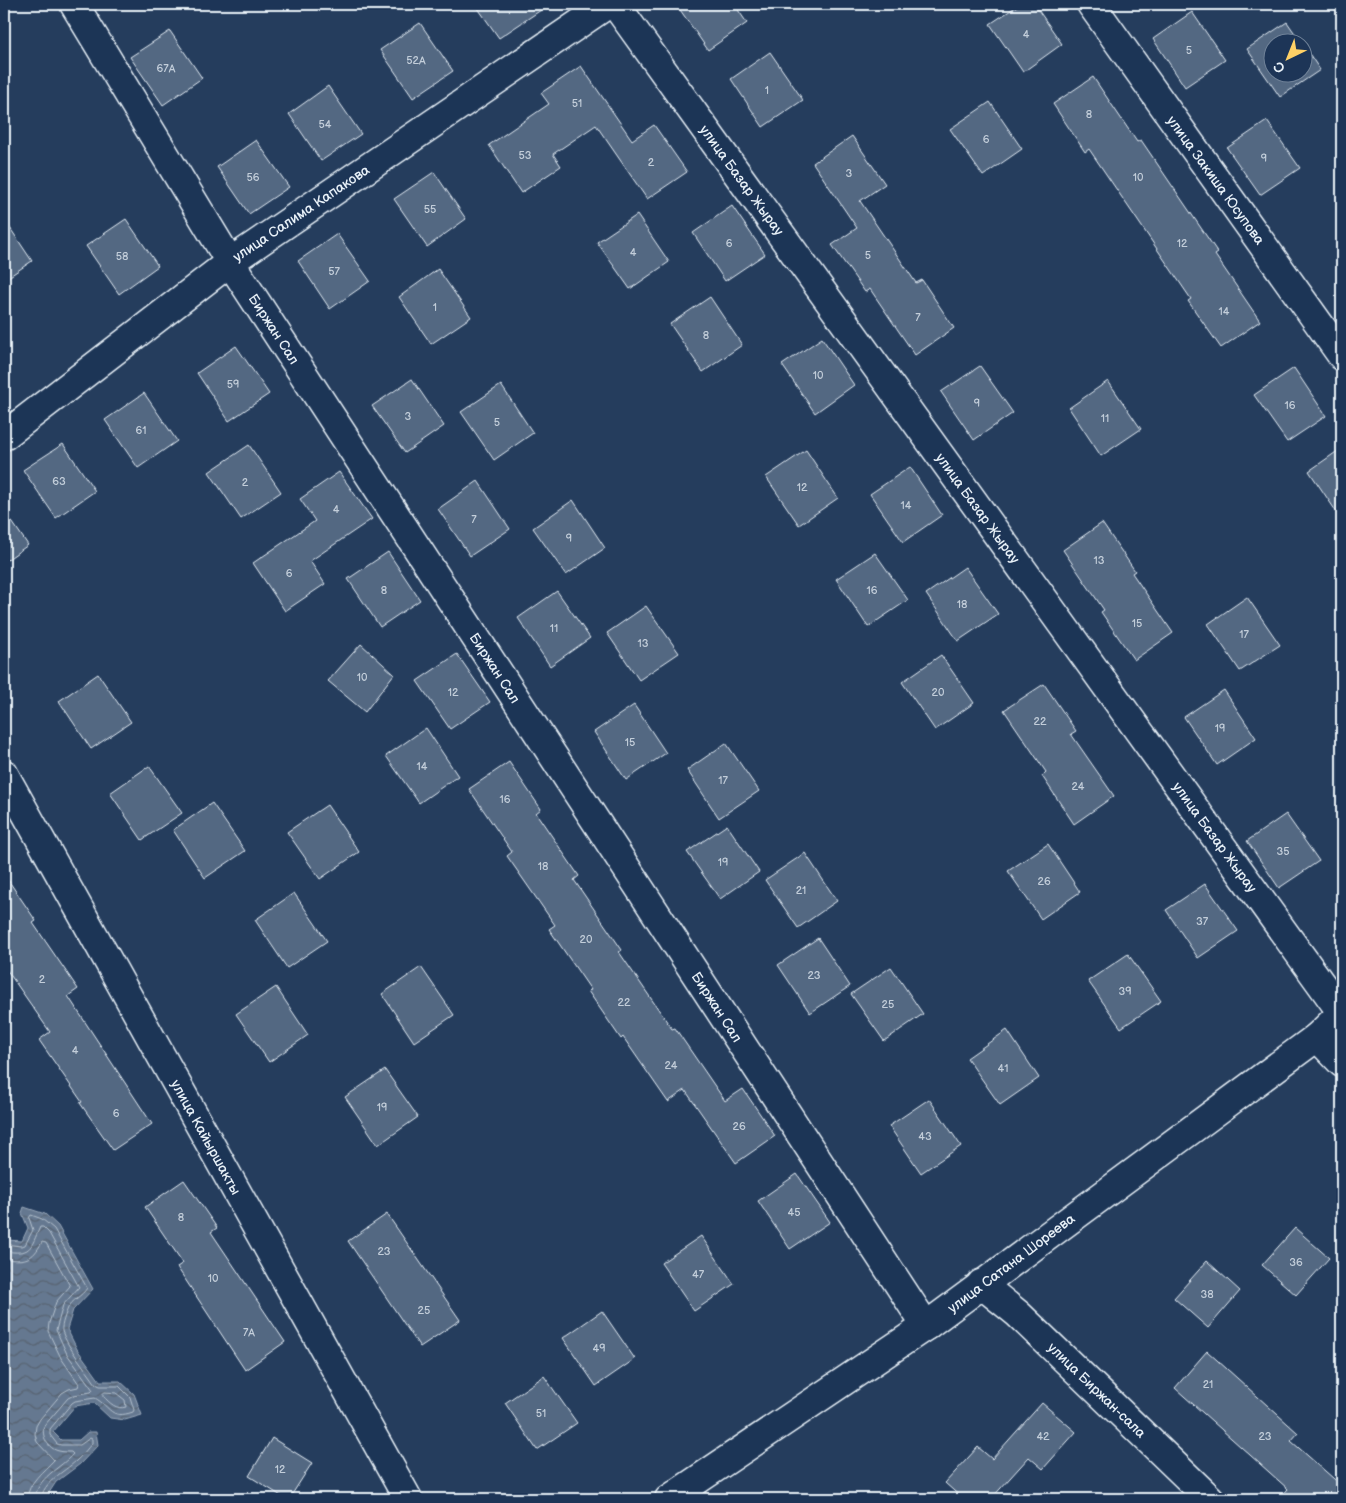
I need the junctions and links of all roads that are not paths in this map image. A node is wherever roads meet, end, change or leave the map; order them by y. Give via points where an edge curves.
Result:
1 (74, 4) edge
2 (608, 4) edge
3 (615, 4) edge
4 (1090, 4) edge
5 (230, 262) junction
6 (1342, 356) edge
7 (4, 436) edge
8 (6, 784) edge
9 (1342, 1013) edge
10 (1317, 1037) junction
11 (1342, 1063) edge
12 (981, 1284) junction
13 (926, 1326) junction
14 (408, 1499) edge
15 (669, 1499) edge
16 (1210, 1499) edge

1 - 5 street, Биржан Сал
2 - 5 street, улица Салима Капакова
3 - 9 street, улица Базар Жырау
4 - 6 street, улица Закиша Юсупова
5 - 7 street, улица Салима Капакова
5 - 13 street, Биржан Сал
8 - 14 street, улица Кайыршакты
9 - 10 street, улица Сатана Шореева
10 - 11 street
10 - 12 street, улица Сатана Шореева
12 - 13 street, улица Сатана Шореева
12 - 16 street, улица Биржан-сала via 1018,1314
13 - 15 street, улица Сатана Шореева

